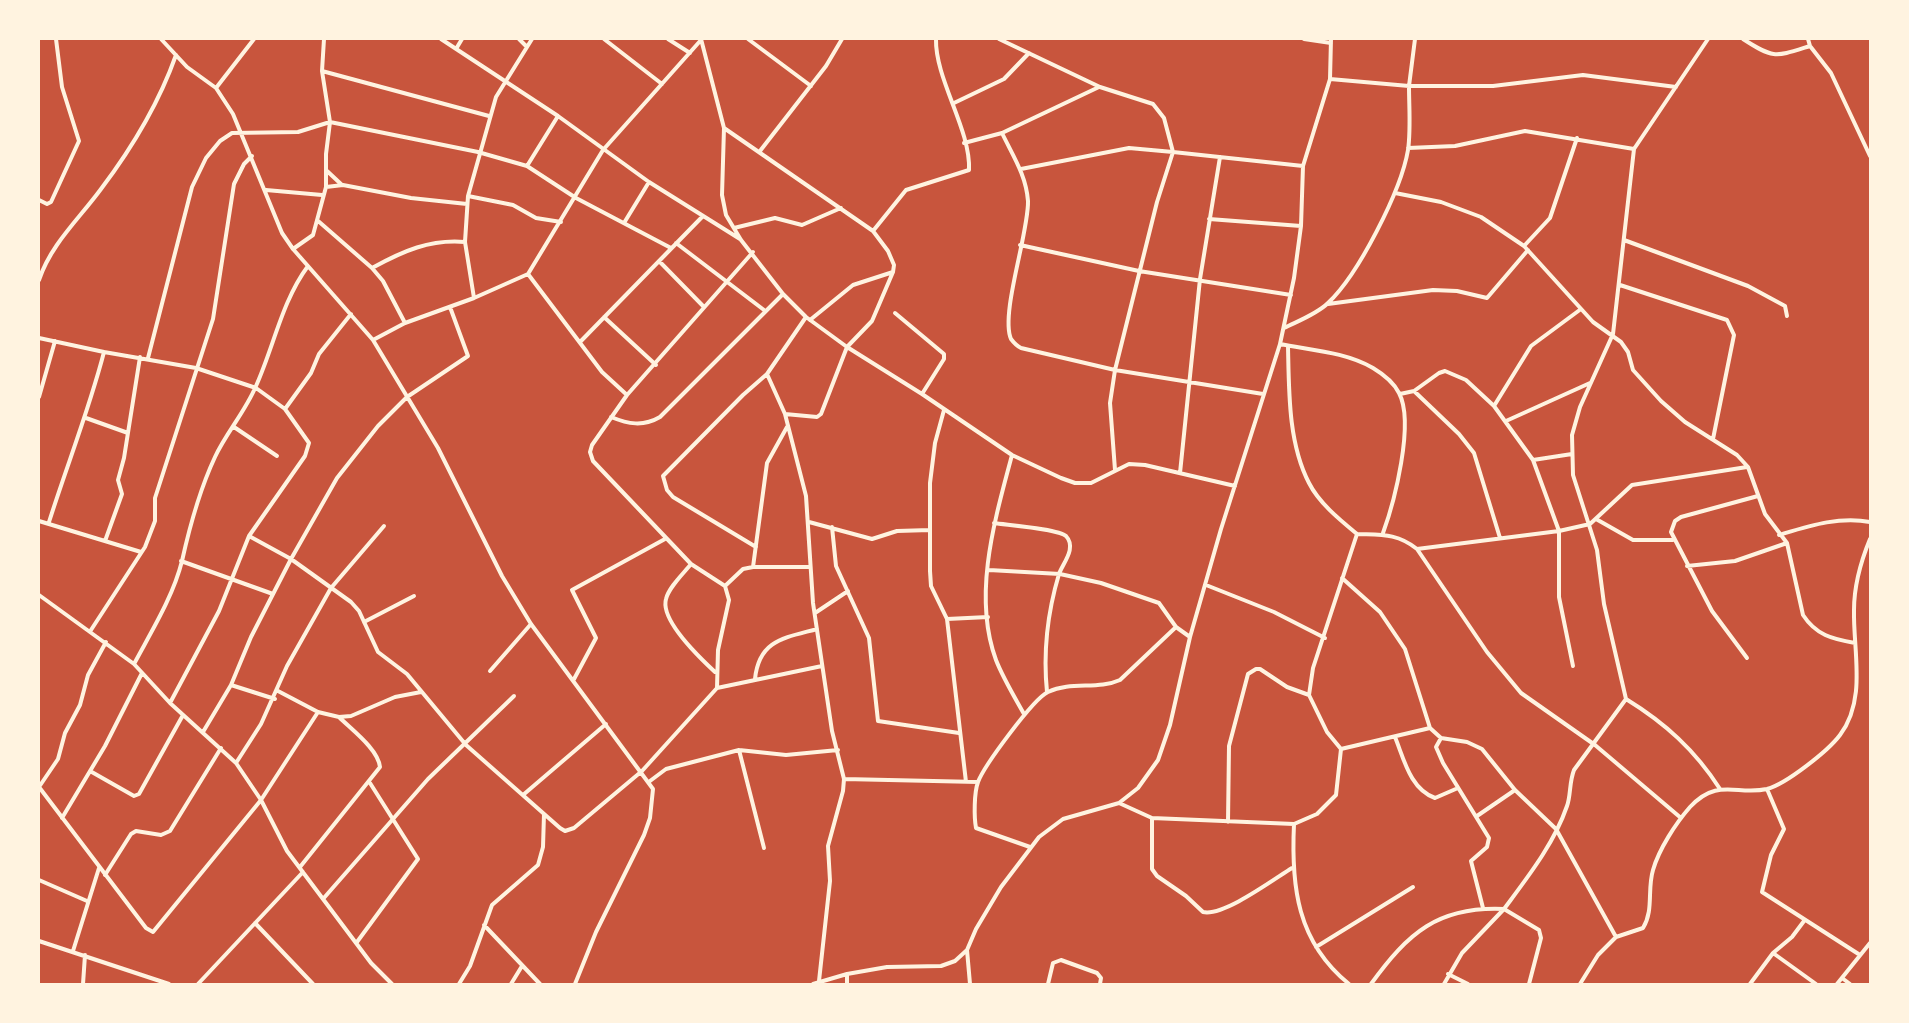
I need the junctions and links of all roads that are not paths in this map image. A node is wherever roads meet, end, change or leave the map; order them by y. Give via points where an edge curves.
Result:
1 (56, 39) edge
2 (161, 39) edge
3 (254, 39) edge
4 (324, 39) edge
5 (441, 39) edge
6 (462, 39) edge
7 (519, 39) edge
8 (532, 39) edge
9 (604, 39) edge
10 (668, 39) edge
11 (701, 39) edge
12 (748, 39) edge
13 (842, 39) edge
14 (936, 39) edge
15 (999, 39) edge
16 (1304, 39) edge
17 (1415, 39) edge
18 (1708, 39) edge
19 (1743, 39) edge
20 (1808, 39) edge
21 (1331, 41) edge
22 (1810, 46) junction
23 (526, 47) junction
24 (456, 49) junction
25 (690, 53) junction
26 (1029, 53) junction
27 (176, 55) junction
28 (322, 71) junction
29 (1330, 79) junction
30 (503, 82) junction
31 (662, 84) junction
32 (1409, 86) junction
33 (811, 87) junction
34 (1100, 87) junction
35 (1676, 87) junction
36 (216, 88) junction
37 (954, 103) junction
38 (489, 116) junction
39 (558, 116) junction
40 (330, 122) junction
41 (724, 128) junction
42 (241, 132) junction
43 (1002, 133) junction
44 (1577, 138) junction
45 (964, 143) junction
46 (1408, 148) junction
47 (1634, 149) junction
48 (603, 150) junction
49 (760, 151) junction
50 (478, 152) junction
51 (1173, 152) junction
52 (252, 156) junction
53 (1870, 156) edge
54 (1220, 157) junction
55 (527, 166) junction
56 (1303, 166) junction
57 (1021, 169) junction
58 (326, 170) junction
59 (650, 182) junction
60 (343, 185) junction
61 (326, 187) junction
62 (266, 190) junction
63 (1395, 193) junction
64 (322, 195) junction
65 (468, 196) junction
66 (576, 198) junction
67 (39, 200) edge
68 (467, 204) junction
69 (842, 207) junction
70 (703, 216) junction
71 (1209, 219) junction
72 (317, 220) junction
73 (561, 222) junction
74 (624, 223) junction
75 (1301, 226) junction
76 (734, 228) junction
77 (873, 231) junction
78 (741, 240) junction
79 (1624, 240) junction
80 (465, 242) junction
81 (675, 243) junction
82 (1020, 245) junction
83 (1524, 246) junction
84 (671, 248) junction
85 (293, 249) junction
86 (1528, 250) junction
87 (753, 252) junction
88 (659, 261) junction
89 (308, 266) junction
90 (372, 268) junction
91 (893, 272) junction
92 (1139, 272) junction
93 (528, 274) junction
94 (1200, 279) junction
95 (39, 280) edge
96 (725, 281) junction
97 (1620, 285) junction
98 (783, 294) junction
99 (1291, 295) junction
100 (474, 298) junction
101 (1327, 304) junction
102 (450, 306) junction
103 (704, 306) junction
104 (1581, 309) junction
105 (764, 310) junction
106 (895, 313) dead end
107 (351, 314) junction
108 (1787, 316) dead end
109 (604, 317) junction
110 (808, 319) junction
111 (405, 323) junction
112 (1284, 328) junction
113 (1613, 334) junction
114 (39, 338) edge
115 (373, 340) junction
116 (55, 341) junction
117 (580, 341) junction
118 (1280, 344) junction
119 (1288, 346) junction
120 (847, 348) junction
121 (104, 352) junction
122 (140, 357) junction
123 (148, 358) junction
124 (656, 365) junction
125 (196, 368) junction
126 (1115, 370) junction
127 (767, 374) junction
128 (1591, 382) junction
129 (1190, 383) junction
130 (256, 388) junction
131 (1414, 391) junction
132 (922, 394) junction
133 (1263, 394) junction
134 (1400, 394) junction
135 (627, 395) junction
136 (39, 397) edge
137 (407, 397) junction
138 (1494, 406) junction
139 (285, 409) junction
140 (944, 410) junction
141 (785, 414) junction
142 (611, 417) junction
143 (86, 418) junction
144 (1506, 421) junction
145 (788, 426) junction
146 (234, 427) junction
147 (128, 433) junction
148 (1713, 439) junction
149 (1572, 454) junction
150 (1012, 455) junction
151 (277, 456) dead end
152 (1533, 460) junction
153 (1748, 467) junction
154 (1115, 470) junction
155 (1180, 473) junction
156 (1235, 487) junction
157 (1758, 496) junction
158 (1596, 519) junction
159 (39, 521) edge
160 (49, 522) junction
161 (809, 522) junction
162 (1870, 522) edge
163 (994, 523) junction
164 (1590, 524) junction
165 (384, 526) dead end
166 (832, 527) junction
167 (930, 530) junction
168 (1559, 531) junction
169 (1383, 533) junction
170 (1357, 534) junction
171 (1779, 535) junction
172 (249, 536) junction
173 (1500, 538) junction
174 (665, 539) junction
175 (1870, 539) edge
176 (1674, 540) junction
177 (105, 541) junction
178 (1787, 543) junction
179 (756, 547) junction
180 (1417, 549) junction
181 (142, 552) junction
182 (291, 559) junction
183 (182, 561) junction
184 (691, 564) junction
185 (1687, 566) junction
186 (753, 567) junction
187 (809, 567) junction
188 (989, 570) junction
189 (1060, 574) junction
190 (1342, 578) junction
191 (231, 580) junction
192 (1205, 585) junction
193 (725, 586) junction
194 (332, 588) junction
195 (848, 591) junction
196 (273, 594) junction
197 (39, 595) edge
198 (414, 596) dead end
199 (815, 613) junction
200 (988, 617) junction
201 (946, 619) junction
202 (364, 622) junction
203 (531, 624) junction
204 (1176, 627) junction
205 (817, 628) junction
206 (91, 630) junction
207 (1190, 637) junction
208 (1325, 638) junction
209 (106, 642) junction
210 (1855, 643) junction
211 (1747, 658) dead end
212 (134, 664) junction
213 (822, 666) junction
214 (1573, 666) dead end
215 (490, 671) dead end
216 (716, 672) junction
217 (142, 673) junction
218 (755, 679) junction
219 (573, 681) junction
220 (231, 685) junction
221 (717, 688) junction
222 (278, 691) junction
223 (421, 692) junction
224 (1047, 692) junction
225 (1309, 695) junction
226 (514, 696) dead end
227 (275, 699) junction
228 (1626, 699) junction
229 (170, 703) junction
230 (318, 712) junction
231 (1024, 714) junction
232 (183, 715) junction
233 (339, 717) junction
234 (606, 724) junction
235 (1430, 728) junction
236 (203, 732) junction
237 (959, 733) junction
238 (1395, 737) junction
239 (1441, 738) junction
240 (1595, 744) junction
241 (466, 745) junction
242 (221, 748) junction
243 (1341, 749) junction
244 (739, 750) junction
245 (838, 750) junction
246 (237, 763) junction
247 (90, 771) junction
248 (642, 771) junction
249 (844, 779) junction
250 (650, 781) junction
251 (966, 782) junction
252 (978, 782) junction
253 (370, 783) junction
254 (39, 787) edge
255 (1458, 788) junction
256 (1720, 789) junction
257 (1767, 789) junction
258 (1515, 790) junction
259 (523, 795) junction
260 (261, 800) junction
261 (1119, 803) junction
262 (544, 814) junction
263 (1477, 816) junction
264 (62, 818) junction
265 (1152, 818) junction
266 (1681, 818) junction
267 (392, 822) junction
268 (1228, 822) junction
269 (1294, 824) junction
270 (1556, 829) junction
271 (764, 848) dead end
272 (1030, 848) junction
273 (300, 867) junction
274 (99, 868) junction
275 (1292, 868) junction
276 (303, 872) junction
277 (105, 874) junction
278 (39, 880) edge
279 (1413, 887) dead end
280 (323, 899) junction
281 (87, 901) junction
282 (1483, 908) junction
283 (1504, 909) junction
284 (1804, 921) junction
285 (255, 923) junction
286 (484, 925) junction
287 (1616, 937) junction
288 (39, 941) edge
289 (357, 942) junction
290 (1870, 943) edge
291 (1316, 946) junction
292 (967, 950) junction
293 (73, 951) junction
294 (1773, 953) junction
295 (85, 955) junction
296 (1860, 955) junction
297 (522, 966) junction
298 (847, 974) junction
299 (1448, 974) junction
300 (1842, 978) junction
301 (819, 981) junction
302 (83, 984) edge
303 (169, 984) edge
304 (198, 984) edge
305 (313, 984) edge
306 (392, 984) edge
307 (459, 984) edge
308 (511, 984) edge
309 (540, 984) edge
310 (575, 984) edge
311 (813, 984) edge
312 (847, 984) edge
313 (970, 984) edge
314 (1048, 984) edge
315 (1100, 984) edge
316 (1349, 984) edge
317 (1371, 984) edge
318 (1444, 984) edge
319 (1468, 984) edge
320 (1529, 984) edge
321 (1580, 984) edge
322 (1750, 984) edge
323 (1816, 984) edge
324 (1837, 984) edge
325 (1850, 984) edge

1 - 67 street via 62,87 79,141 51,202
2 - 27 street
3 - 36 street
4 - 28 street
5 - 24 street
6 - 24 street
7 - 23 street
8 - 23 street
9 - 31 street
10 - 25 street
11 - 25 street
11 - 41 street
12 - 33 street
13 - 33 street
14 - 37 street via 936,51
15 - 26 street
16 - 21 street
17 - 32 street
18 - 35 street
19 - 22 street via 1770,55 1780,56
20 - 22 street
21 - 29 street
22 - 53 street via 1831,73
23 - 30 street
24 - 30 street
25 - 31 street
26 - 34 street
26 - 37 street via 1004,80
27 - 36 street
27 - 95 street via 152,110 102,188 49,256
28 - 38 street
28 - 40 street
29 - 32 street
29 - 56 street
30 - 38 street
30 - 39 street
31 - 48 street
32 - 35 street via 1493,86 1583,75
32 - 46 street
33 - 49 street
34 - 43 street
34 - 51 street via 1153,104 1164,118
35 - 47 street
36 - 42 street
37 - 45 street
38 - 50 street
39 - 48 street
39 - 55 street
40 - 42 street via 273,135
40 - 50 street
40 - 58 street
41 - 49 street
41 - 76 street via 722,195 726,215
42 - 52 street
42 - 123 street via 220,141 192,187
43 - 45 street
43 - 57 street
44 - 46 street via 1525,130 1455,146
44 - 47 street
44 - 83 street via 1550,218
45 - 77 street via 969,170 906,190
46 - 63 street
47 - 79 street
48 - 59 street
48 - 66 street
49 - 69 street
50 - 55 street
50 - 65 street
51 - 54 street
51 - 57 street via 1129,148
51 - 92 street
52 - 62 street
52 - 125 street via 234,184 213,319
54 - 56 street
54 - 71 street
55 - 66 street
56 - 75 street
57 - 82 street via 1028,205
58 - 60 street
58 - 61 street
59 - 70 street
59 - 74 street
60 - 61 street
60 - 68 street
61 - 64 street
62 - 64 street
62 - 85 street via 279,226
63 - 83 street via 1473,213
63 - 101 street via 1357,264
64 - 72 street
65 - 68 street
65 - 73 street
66 - 73 street
66 - 74 street
68 - 80 street
69 - 76 street via 802,225 775,218
69 - 77 street
70 - 78 street
70 - 81 street
71 - 75 street
71 - 94 street
72 - 85 street via 313,235
72 - 90 street
73 - 93 street
74 - 84 street
75 - 99 street
76 - 78 street
77 - 91 street via 888,251
78 - 87 street
79 - 97 street
79 - 108 street via 1775,298 1785,306
80 - 90 street via 441,240 422,245
80 - 100 street
81 - 84 street
81 - 96 street
82 - 92 street
82 - 126 street via 1010,328 1014,343 1021,348
83 - 86 street
84 - 88 street
85 - 89 street
86 - 101 street via 1487,298 1433,290
86 - 104 street
87 - 96 street
87 - 98 street
88 - 103 street
88 - 109 street
89 - 107 street
89 - 130 street via 289,294
90 - 111 street
91 - 110 street via 853,285
91 - 120 street via 872,321
92 - 94 street
92 - 126 street
93 - 100 street
93 - 117 street
94 - 99 street
94 - 129 street
96 - 103 street
96 - 105 street
97 - 113 street
97 - 148 street via 1727,320 1733,328
98 - 105 street
98 - 110 street
99 - 112 street
100 - 102 street
101 - 112 street
102 - 111 street
102 - 137 street via 468,356
103 - 124 street
104 - 113 street
104 - 138 street via 1531,346
105 - 142 street via 660,417 647,424
106 - 132 street via 944,354
107 - 115 street
107 - 139 street via 319,354 311,374
109 - 117 street
109 - 124 street
110 - 120 street
110 - 127 street
111 - 115 street
112 - 118 street
113 - 128 street
113 - 148 street via 1628,352 1638,376 1685,422
114 - 116 street
115 - 137 street
116 - 121 street
116 - 136 street
117 - 135 street via 603,372
118 - 119 street
118 - 133 street
119 - 134 street via 1354,360 1388,380
119 - 170 street via 1292,427 1304,470 1319,498
120 - 132 street
120 - 141 street via 821,414
121 - 122 street
121 - 143 street
122 - 123 street
122 - 147 street
123 - 125 street
124 - 135 street
125 - 130 street
125 - 181 street via 155,498 155,521
126 - 129 street
126 - 154 street via 1110,403
127 - 141 street
127 - 179 street via 663,476 673,497
128 - 144 street
128 - 149 street via 1572,435
129 - 133 street
129 - 155 street
130 - 139 street
130 - 146 street
131 - 134 street
131 - 138 street via 1445,371 1466,380
131 - 173 street via 1474,453
132 - 140 street
133 - 156 street
134 - 169 street via 1404,434 1396,494
135 - 142 street
137 - 182 street via 337,478
137 - 203 street
138 - 144 street
139 - 172 street via 309,449
140 - 150 street
140 - 167 street via 933,460
141 - 145 street
142 - 174 street via 592,445 593,461
143 - 147 street
143 - 160 street
144 - 152 street
145 - 161 street
145 - 179 street via 767,463
146 - 151 street
146 - 183 street via 215,457 202,490 188,528
147 - 177 street via 118,480 122,494
148 - 153 street
149 - 152 street
149 - 164 street via 1578,496
150 - 154 street via 1075,483 1091,483
150 - 163 street
152 - 168 street
153 - 157 street
153 - 158 street via 1632,485
154 - 155 street via 1129,464
155 - 156 street
156 - 192 street
157 - 171 street
157 - 176 street via 1681,517 1672,527
158 - 164 street
158 - 176 street via 1633,540
159 - 160 street
160 - 177 street
161 - 166 street
161 - 187 street
162 - 171 street via 1846,520 1811,525
163 - 188 street
163 - 189 street via 1062,533 1071,548
164 - 168 street
164 - 228 street
165 - 194 street
166 - 167 street via 872,539 897,531
166 - 195 street via 836,566
167 - 201 street via 931,586
168 - 173 street
168 - 214 street via 1559,597
169 - 170 street
169 - 180 street
170 - 190 street
171 - 178 street
172 - 182 street
172 - 191 street
173 - 180 street
174 - 184 street
174 - 219 street via 572,590 596,638
175 - 210 street via 1854,607
176 - 185 street
177 - 181 street
178 - 185 street via 1735,561
178 - 210 street via 1800,605 1809,623 1827,638
179 - 186 street
180 - 240 street via 1480,643 1521,693
181 - 206 street
182 - 194 street
182 - 196 street
183 - 191 street
183 - 212 street
184 - 193 street
184 - 216 street via 666,598 666,609 685,642
185 - 211 street via 1712,611
186 - 187 street
186 - 193 street via 743,569
187 - 199 street
188 - 189 street
188 - 200 street
189 - 204 street via 1159,603
189 - 224 street via 1045,640
190 - 208 street
190 - 235 street via 1380,612 1405,648
191 - 196 street
191 - 229 street via 219,611
192 - 207 street
192 - 208 street via 1274,612
193 - 216 street via 729,600
194 - 202 street via 351,602
194 - 222 street via 287,666
195 - 199 street
195 - 237 street via 869,638 878,721
196 - 220 street
197 - 206 street
198 - 202 street
199 - 205 street
200 - 201 street
200 - 231 street via 996,659
201 - 237 street
202 - 223 street via 378,652
203 - 215 street
203 - 219 street
204 - 207 street
204 - 224 street via 1120,680
205 - 213 street
205 - 218 street via 765,648 757,663
206 - 209 street
207 - 261 street via 1158,760 1138,788
208 - 225 street via 1313,668
209 - 212 street
209 - 254 street via 88,675 58,759
210 - 257 street via 1858,689 1840,735 1805,765
212 - 217 street
213 - 218 street
213 - 245 street
216 - 221 street
217 - 229 street
217 - 247 street
218 - 221 street
219 - 234 street
220 - 227 street
220 - 236 street
221 - 248 street
222 - 227 street
222 - 230 street
223 - 233 street
223 - 241 street
224 - 231 street
225 - 243 street via 1327,732
225 - 268 street via 1287,687 1260,669 1248,674 1229,746
226 - 241 street
227 - 246 street
228 - 240 street
228 - 256 street via 1690,748
229 - 232 street
230 - 233 street
230 - 260 street
231 - 252 street
232 - 236 street
232 - 247 street via 139,794 126,793
233 - 253 street via 380,763
234 - 248 street
234 - 259 street
235 - 238 street
235 - 239 street
236 - 242 street
237 - 251 street
238 - 243 street
238 - 255 street via 1410,775 1423,791 1435,798
239 - 255 street via 1437,750
239 - 258 street via 1482,749
240 - 266 street
240 - 270 street via 1574,770 1567,805
241 - 259 street
241 - 267 street via 428,779
242 - 246 street
242 - 277 street via 170,831 161,835 136,831 130,834
243 - 269 street via 1336,795 1317,814
244 - 245 street via 786,755
244 - 250 street via 666,769
244 - 271 street
245 - 249 street
246 - 260 street
247 - 264 street
248 - 250 street
248 - 262 street via 569,831
249 - 251 street
249 - 301 street via 828,846 829,904
250 - 310 street via 654,798 644,835
251 - 252 street
252 - 272 street via 976,828
253 - 267 street
253 - 273 street
254 - 264 street
255 - 263 street
256 - 257 street
256 - 266 street via 1707,793
257 - 284 street via 1784,829 1761,890
258 - 263 street
258 - 270 street
259 - 262 street
260 - 273 street
260 - 277 street via 156,931 146,928
261 - 265 street
261 - 272 street via 1063,819
262 - 286 street via 538,865 500,896
263 - 282 street via 1489,838 1487,847 1471,861
264 - 274 street
265 - 268 street
265 - 275 street via 1152,869 1203,912 1242,899
266 - 287 street via 1653,869 1649,918 1643,928
267 - 280 street
267 - 289 street via 418,859
268 - 269 street
269 - 275 street
270 - 283 street
270 - 287 street
272 - 292 street via 990,904
273 - 276 street
274 - 277 street
274 - 281 street
275 - 291 street via 1300,914
276 - 280 street
276 - 285 street
278 - 281 street
279 - 291 street
280 - 289 street
281 - 293 street
282 - 283 street
282 - 317 street via 1449,914 1426,927 1401,946
283 - 299 street via 1462,953
283 - 320 street via 1539,930
284 - 294 street
284 - 296 street
285 - 304 street
285 - 305 street
286 - 297 street
286 - 307 street via 470,966
287 - 321 street via 1598,955
288 - 293 street
289 - 306 street
290 - 296 street
291 - 316 street
292 - 298 street via 956,961 940,966 887,967
292 - 313 street
293 - 295 street
294 - 322 street
294 - 323 street
295 - 302 street
295 - 303 street
296 - 300 street
297 - 308 street
297 - 309 street
298 - 301 street
298 - 312 street
299 - 318 street
299 - 319 street
300 - 324 street
300 - 325 street
301 - 311 street
314 - 315 street via 1053,963 1061,960 1097,973

